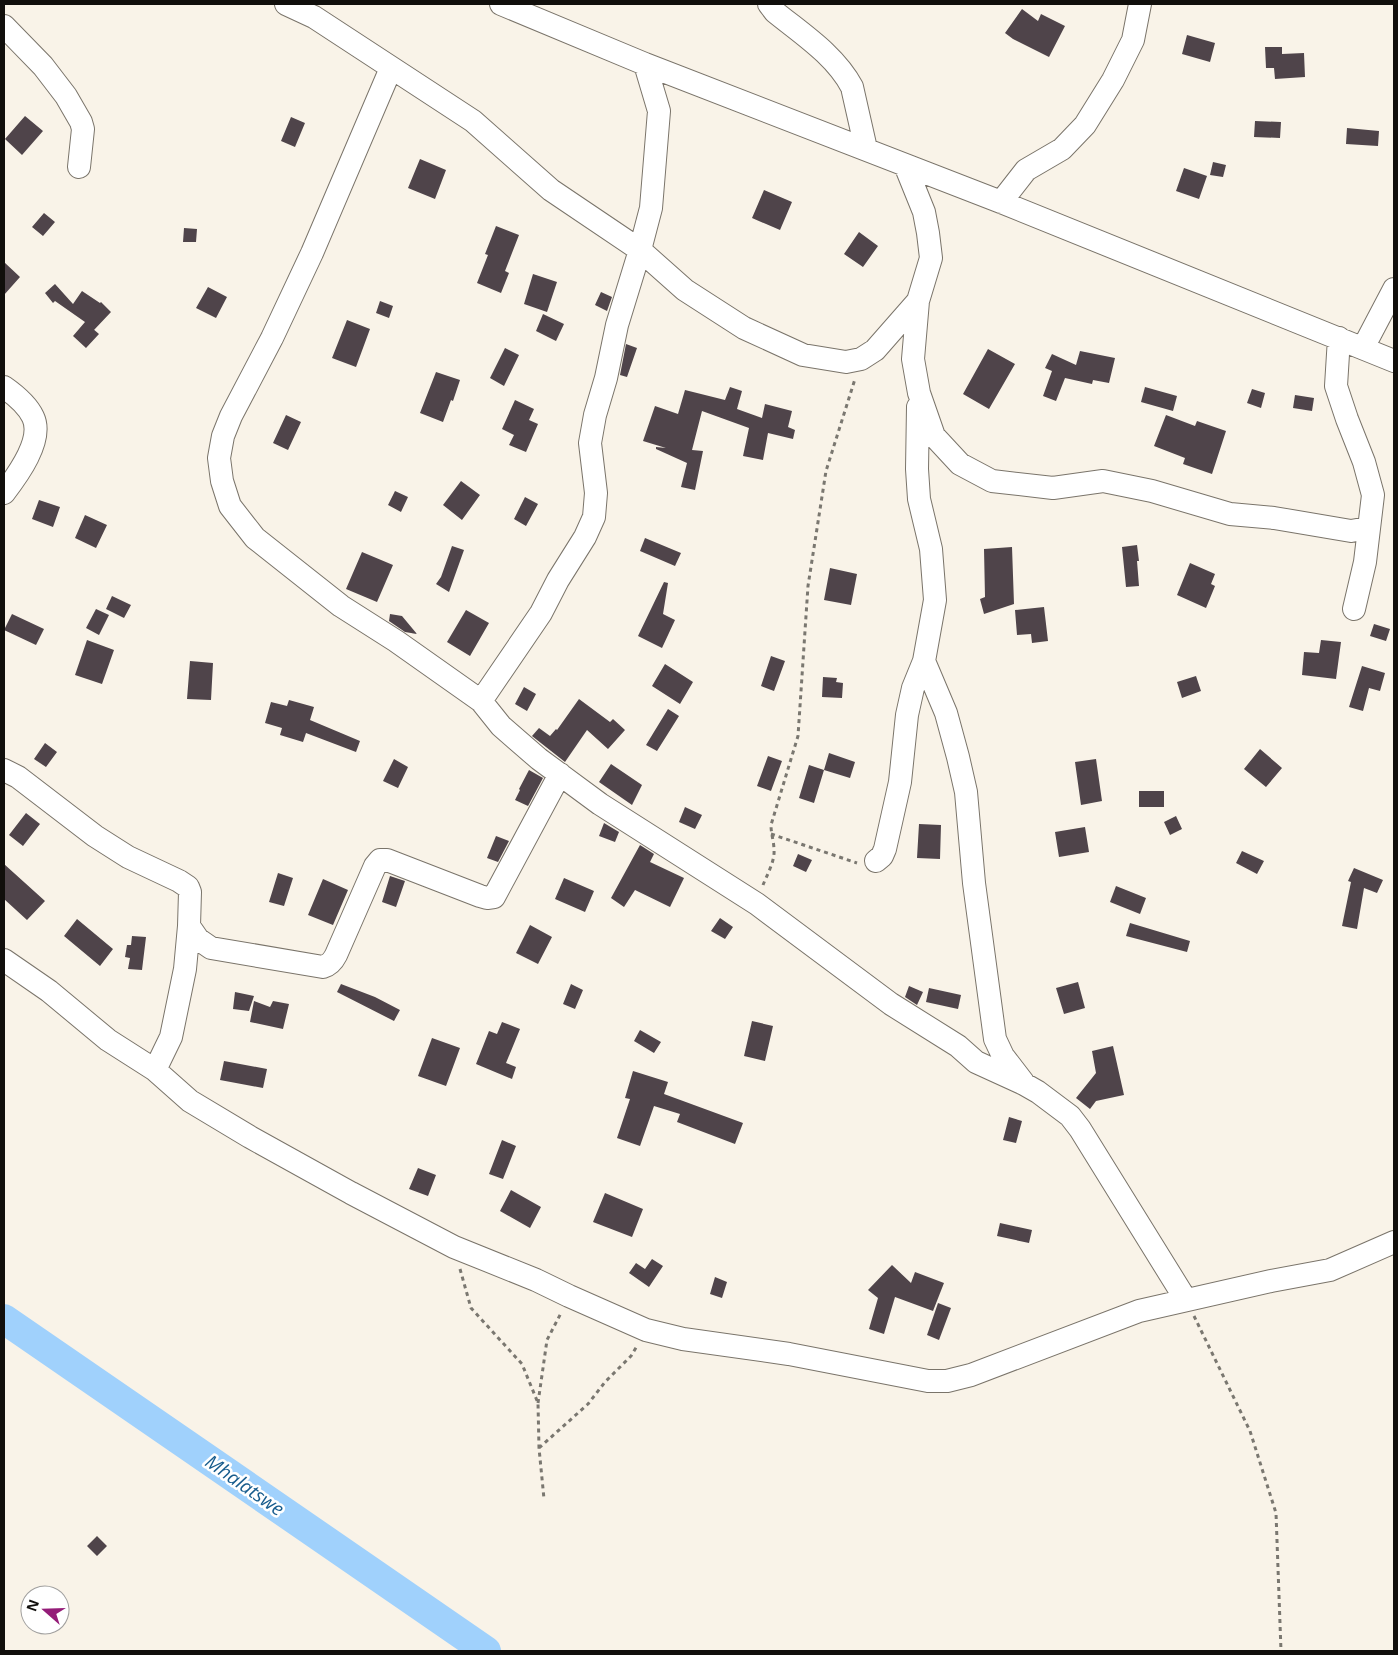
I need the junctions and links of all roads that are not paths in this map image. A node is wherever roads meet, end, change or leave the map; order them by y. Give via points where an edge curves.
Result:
1 (286, 4) edge
2 (501, 4) edge
3 (769, 4) edge
4 (1140, 4) edge
5 (4, 26) edge
6 (645, 64) junction
7 (390, 68) junction
8 (866, 149) junction
9 (905, 165) junction
10 (79, 167) dead end
11 (1001, 202) junction
12 (640, 250) junction
13 (1394, 289) edge
14 (918, 302) junction
15 (1339, 338) junction
16 (1363, 348) junction
17 (1394, 361) edge
18 (4, 387) edge
19 (918, 393) junction
20 (4, 493) edge
21 (1368, 528) junction
22 (1354, 610) dead end
23 (924, 661) junction
24 (481, 701) junction
25 (4, 770) edge
26 (560, 774) junction
27 (876, 861) road end
28 (189, 926) junction
29 (4, 960) edge
30 (155, 1070) junction
31 (1024, 1084) junction
32 (1394, 1242) edge
33 (1186, 1300) junction

1 - 7 street via 314,18
2 - 6 street
3 - 8 street via 829,56 848,80
4 - 11 street via 1133,40 1085,125 1062,149 1026,170
5 - 10 street via 43,66 81,122
6 - 8 street
6 - 12 street via 659,111 651,208
7 - 12 street via 473,121 550,190
7 - 24 street via 312,252 231,416 219,458 222,481 230,506 255,538 341,606
8 - 9 street
9 - 11 street
9 - 14 street via 924,212 931,258
11 - 15 street
12 - 14 street via 686,290 744,328 803,355 846,362 861,359 875,350
12 - 24 street via 617,325 590,443 596,493 594,517 541,613
13 - 16 street
14 - 19 street via 913,359
15 - 16 street
15 - 21 street via 1336,386 1373,495
16 - 17 street
18 - 20 street via 34,418 35,433 33,448
19 - 21 street via 934,436 960,464 992,480 1053,488 1103,481 1152,491 1230,514 1352,531
19 - 23 street via 919,499 931,549 935,600
21 - 22 street
23 - 27 street via 907,714 900,782 885,849
23 - 31 street via 946,713 966,792 974,883 995,1039 1002,1056
24 - 26 street via 501,726
25 - 28 street via 128,858 188,888
26 - 28 street via 494,897 480,896 380,860 333,961 323,967 211,948 198,939
26 - 31 street via 600,804 757,904 891,1004 958,1046 976,1062
28 - 30 street via 185,969 171,1036
29 - 30 street via 108,1040
30 - 33 street via 190,1101 343,1189 454,1247 646,1330 683,1339 789,1354 928,1382 947,1381 993,1368 1139,1311
31 - 33 street via 1058,1106 1080,1129
32 - 33 street via 1330,1270

